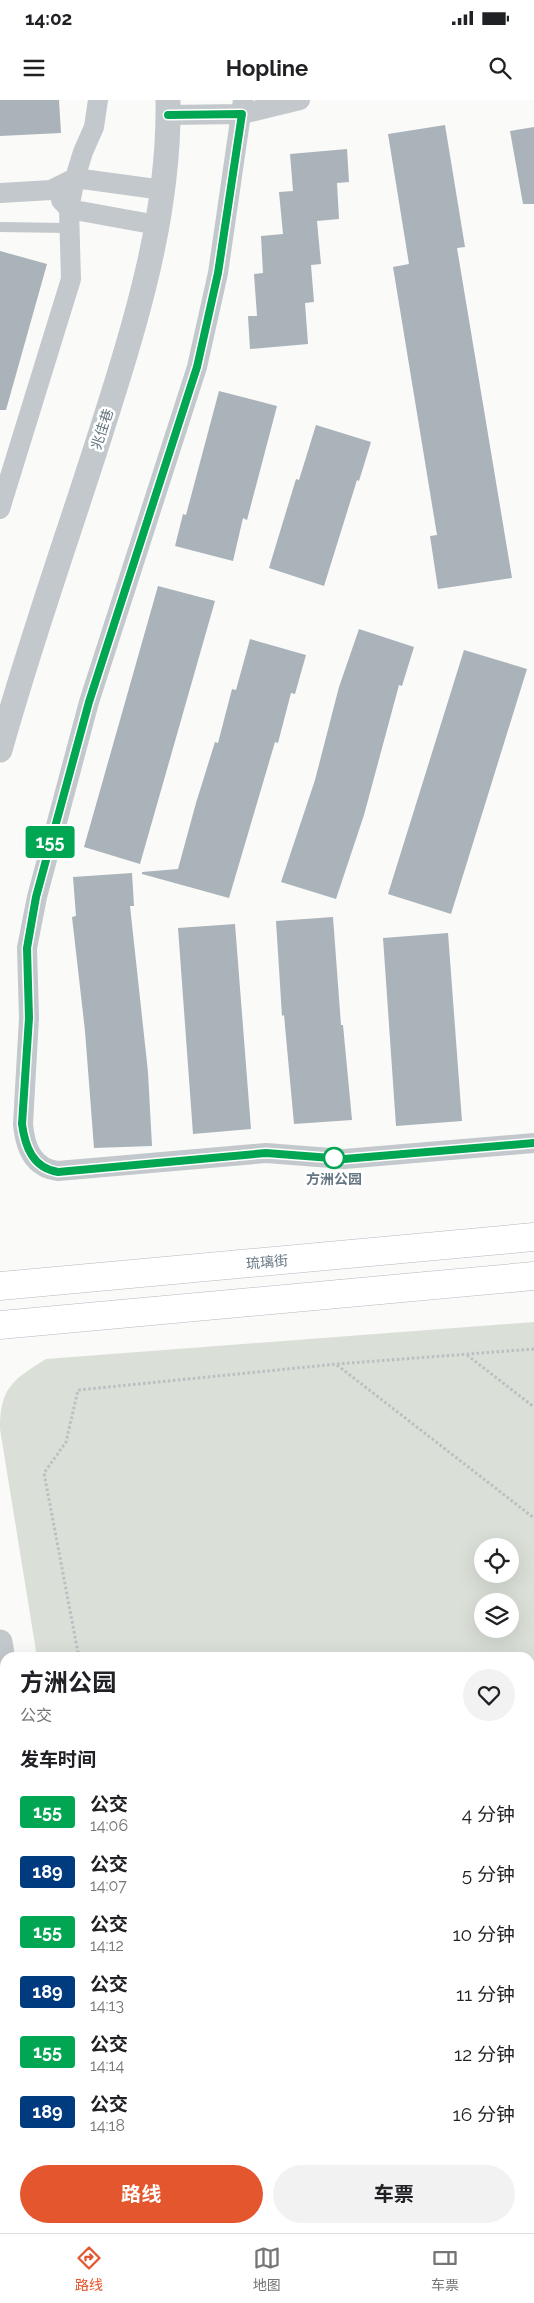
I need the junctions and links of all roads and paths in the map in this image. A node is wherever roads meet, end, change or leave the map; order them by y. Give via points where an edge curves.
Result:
1 (98, 100) edge
2 (300, 100) edge
3 (243, 107) edge
4 (168, 108) edge
5 (75, 178) junction
6 (51, 190) junction
7 (163, 190) junction
8 (0, 193) edge
9 (68, 219) junction
10 (157, 225) junction
11 (0, 227) edge
12 (0, 509) edge
13 (0, 750) edge
14 (534, 1143) edge
15 (534, 1237) edge
16 (534, 1276) edge
17 (0, 1286) edge
18 (0, 1325) edge
19 (534, 1349) edge
20 (467, 1355) junction
21 (337, 1364) junction
22 (534, 1407) edge
23 (534, 1518) edge
24 (78, 1652) edge

1 - 5 street via 94,127
2 - 3 street
3 - 4 street
3 - 14 street via 218,273 197,367 89,702 36,897 27,948 29,1018 22,1124 24,1139 39,1164 58,1172 266,1153 344,1159
4 - 7 street, 兆佳巷
5 - 6 street
5 - 7 street
5 - 9 street
6 - 8 street
6 - 9 street
7 - 10 street, 兆佳巷
9 - 10 street
9 - 11 lane
9 - 12 street via 71,279
10 - 13 street, 兆佳巷 via 134,328
15 - 17 main road, 琉璃街
16 - 18 main road
19 - 20 path
20 - 21 path
20 - 22 path
21 - 23 path
21 - 24 path via 78,1390 66,1442 44,1473

